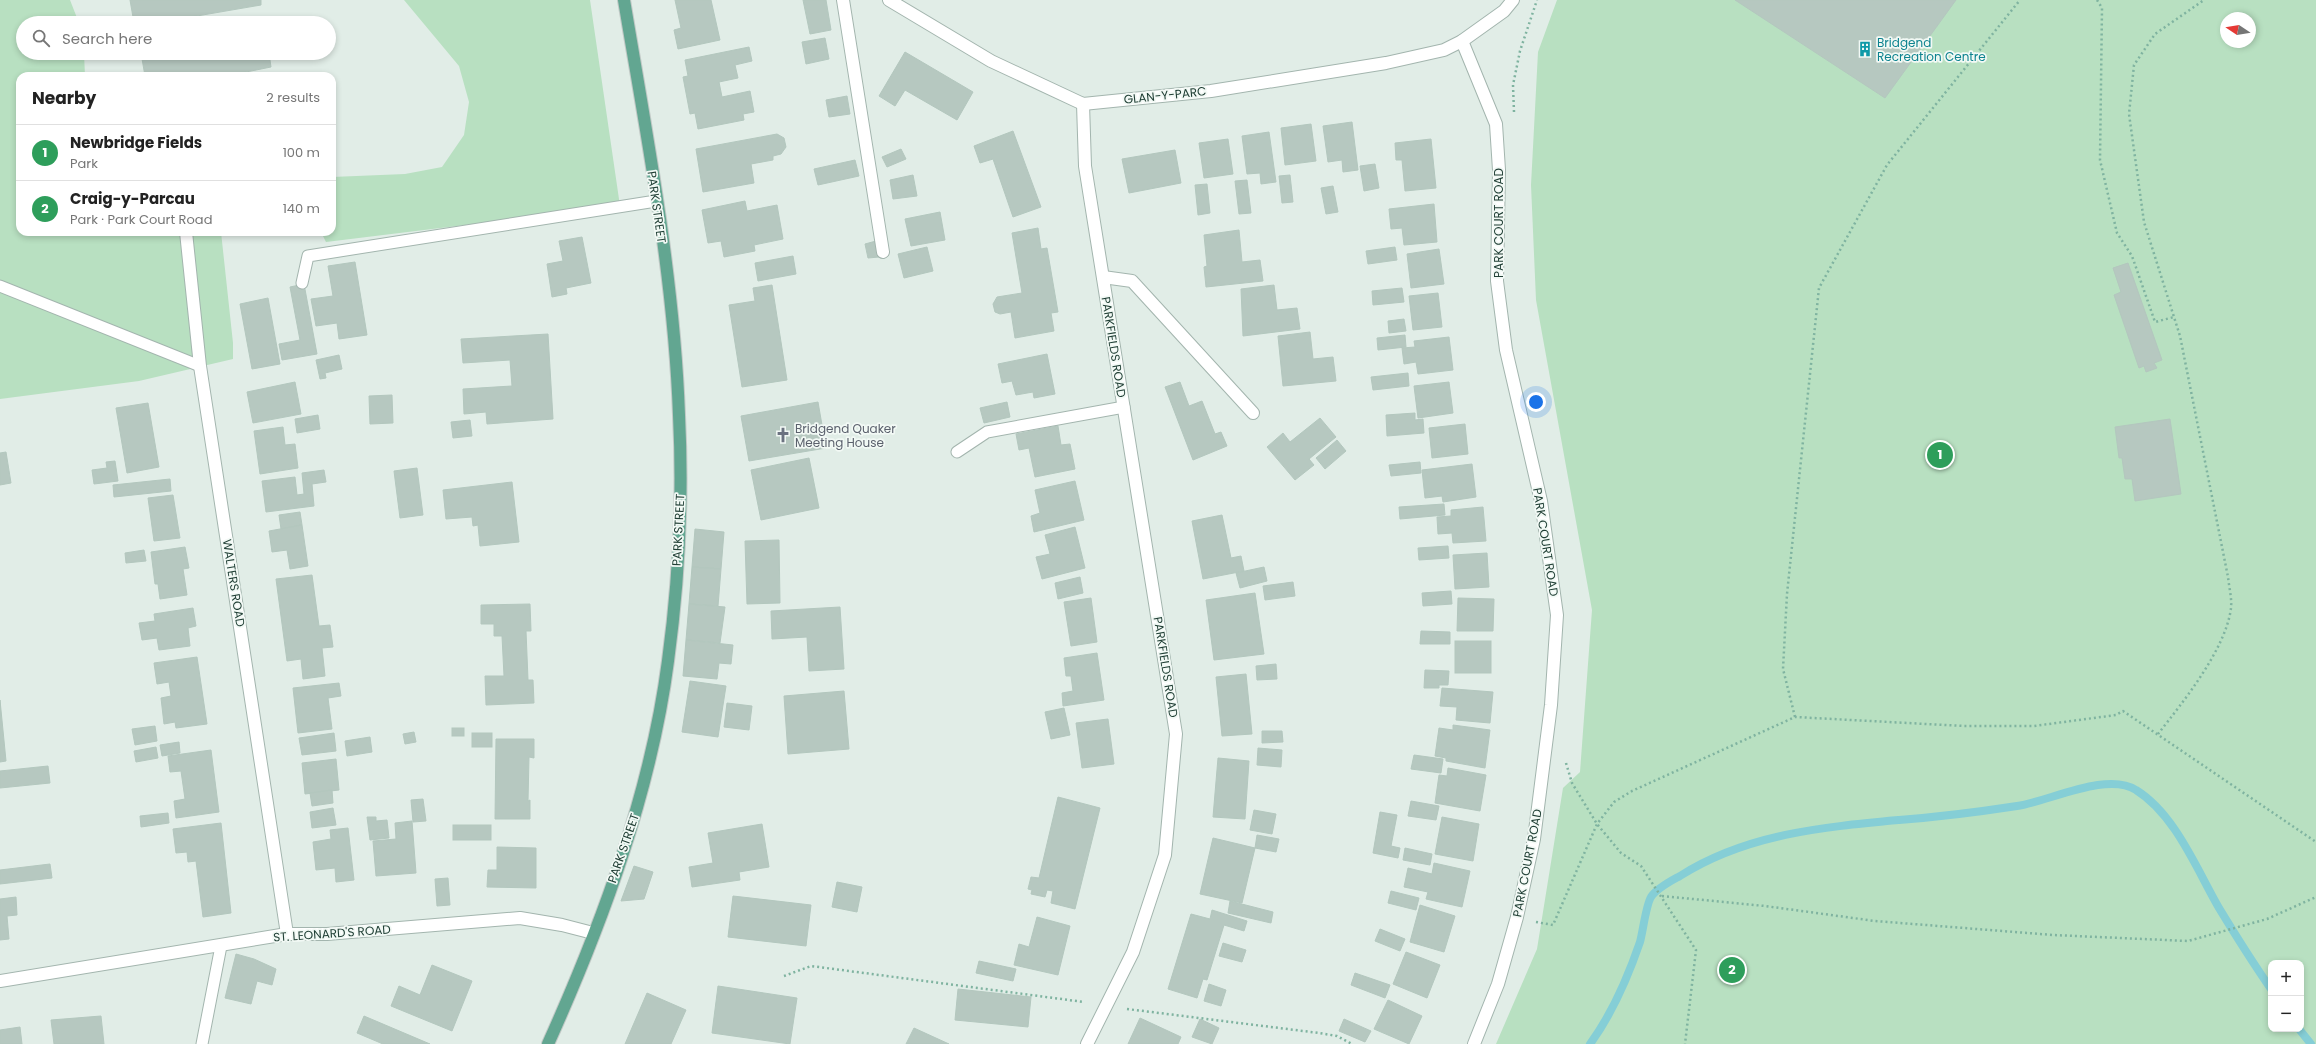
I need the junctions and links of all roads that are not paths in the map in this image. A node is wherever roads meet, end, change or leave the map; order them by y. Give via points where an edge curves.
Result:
1 (624, 0) edge
2 (843, 0) edge
3 (890, 0) edge
4 (1513, 0) edge
5 (1462, 41) junction
6 (1083, 104) junction
7 (656, 201) junction
8 (186, 236) edge
9 (883, 252) dead end
10 (1103, 277) junction
11 (302, 283) dead end
12 (0, 286) edge
13 (200, 366) junction
14 (1124, 407) junction
15 (1253, 413) dead end
16 (957, 452) dead end
17 (594, 933) junction
18 (287, 934) junction
19 (221, 946) junction
20 (0, 981) edge
21 (202, 1044) edge
22 (548, 1044) edge
23 (1087, 1044) edge
24 (1474, 1044) edge

1 - 7 main road, PARK STREET
2 - 9 street
3 - 6 street via 991,61
4 - 5 street, GLAN-Y-PARC via 1504,11
5 - 6 street, GLAN-Y-PARC via 1444,50 1386,63 1211,91
5 - 24 street, PARK COURT ROAD via 1496,124 1499,170 1497,281 1506,350 1541,501 1557,615 1551,705 1534,839 1517,917 1498,984
6 - 10 street, PARKFIELDS ROAD via 1084,166
7 - 11 lane via 308,256
7 - 17 main road, PARK STREET via 668,284 679,412 681,484 673,607 668,662 649,759 635,816
8 - 13 street, WALTERS ROAD
10 - 14 street, PARKFIELDS ROAD
10 - 15 street, PARKFIELDS ROAD via 1132,281
12 - 13 lane
13 - 18 street, WALTERS ROAD
14 - 16 lane via 987,432
14 - 23 street, PARKFIELDS ROAD via 1176,734 1166,856 1133,952
17 - 18 street, ST. LEONARD'S ROAD via 520,918 327,934
17 - 22 main road, PARK STREET
18 - 19 street, ST. LEONARD'S ROAD
19 - 20 street, ST. LEONARD'S ROAD
19 - 21 lane

